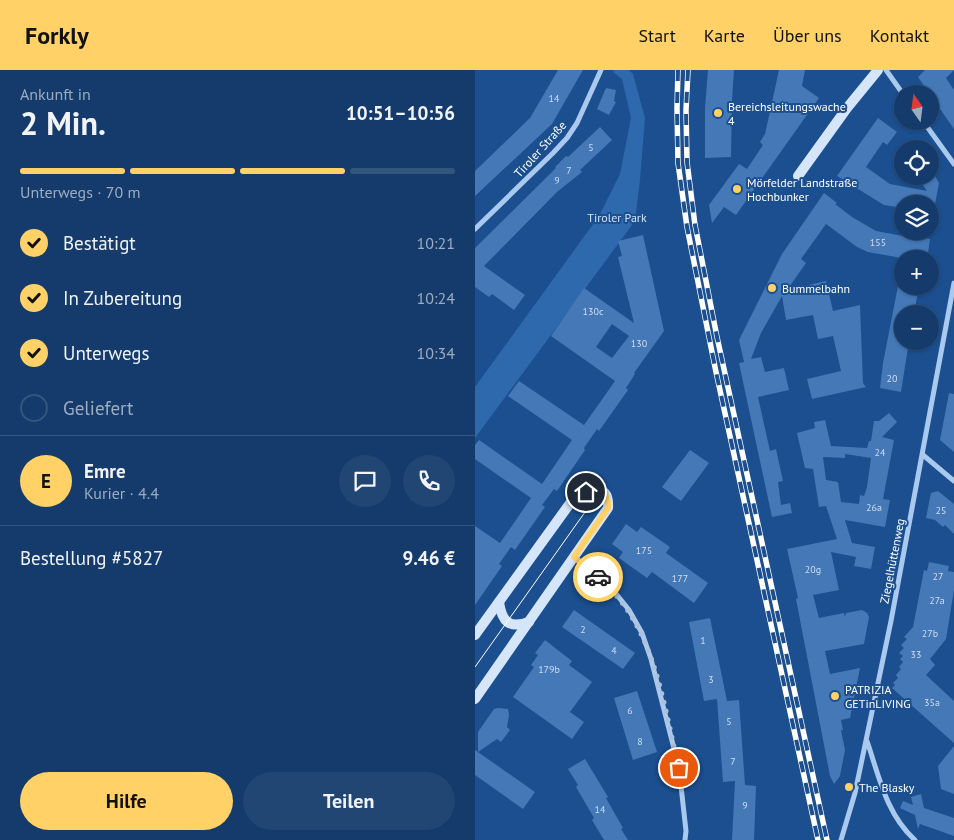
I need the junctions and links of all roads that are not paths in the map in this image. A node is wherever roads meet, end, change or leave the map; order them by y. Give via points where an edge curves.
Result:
1 (601, 70) edge
2 (878, 70) edge
3 (885, 70) edge
4 (896, 85) edge
5 (929, 130) edge
6 (954, 164) edge
7 (799, 176) dead end
8 (475, 229) edge
9 (954, 283) edge
10 (923, 455) junction
11 (954, 481) edge
12 (574, 557) junction
13 (499, 602) junction
14 (529, 622) junction
15 (475, 635) edge
16 (475, 699) edge
17 (867, 740) junction
18 (686, 840) edge
19 (841, 840) edge
20 (915, 840) edge

1 - 8 street, Tiroler Straße via 567,138
2 - 7 main road
3 - 4 street
5 - 6 street
9 - 10 street, Ziegelhüttenweg
10 - 11 street
10 - 17 street, Ziegelhüttenweg
12 - 13 main road via 608,508 608,498 600,490 586,492 571,502
12 - 14 main road
12 - 18 street via 613,590 641,633 651,659 679,768
13 - 14 main road via 501,614 511,625
13 - 15 main road
14 - 16 main road
17 - 19 street, Ziegelhüttenweg
17 - 20 street via 889,807 898,823

